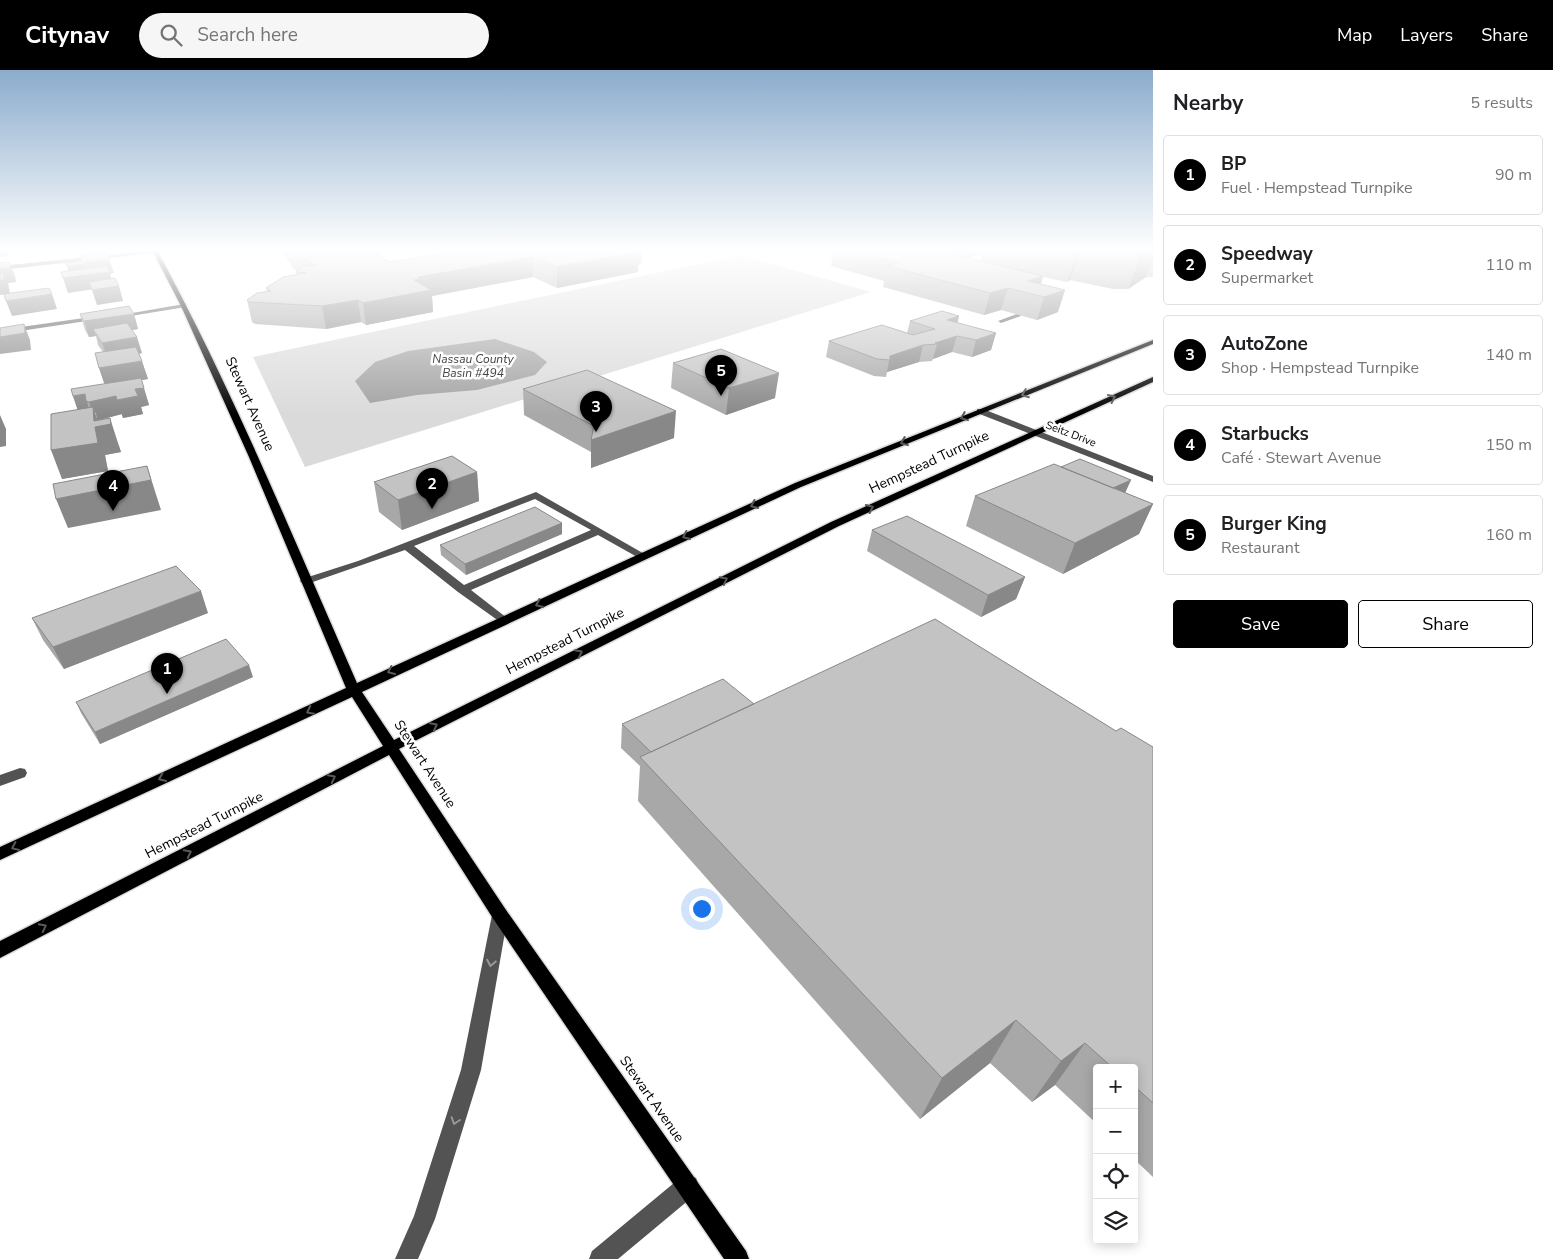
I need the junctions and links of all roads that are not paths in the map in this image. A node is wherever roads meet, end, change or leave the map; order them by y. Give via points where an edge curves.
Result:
1 (184, 306) joint
2 (1019, 315) edge
3 (1001, 321) dead end
4 (0, 332) edge
5 (1153, 342) edge
6 (1153, 379) edge
7 (980, 411) junction
8 (1035, 432) junction
9 (1153, 479) edge
10 (488, 514) junction
11 (502, 523) edge
12 (449, 529) junction
13 (598, 531) junction
14 (464, 538) edge
15 (536, 545) edge
16 (407, 546) junction
17 (549, 553) junction
18 (643, 556) junction
19 (497, 562) edge
20 (508, 570) junction
21 (306, 582) junction
22 (462, 590) junction
23 (503, 620) junction
24 (353, 689) junction
25 (390, 748) junction
26 (20, 773) dead end
27 (0, 781) edge
28 (0, 854) edge
29 (500, 915) junction
30 (0, 950) edge
31 (688, 1186) junction
32 (406, 1259) edge
33 (600, 1259) edge
34 (738, 1259) edge

1 - 4 street
1 - 21 main road, Stewart Avenue
2 - 3 street
5 -> 7 main road, Hempstead Turnpike
8 -> 6 main road, Hempstead Turnpike
7 - 8 street, Seitz Drive
7 -> 18 main road, Hempstead Turnpike via 798,485
8 - 9 street, Seitz Drive
25 -> 8 main road, Hempstead Turnpike via 835,524
10 - 11 street
10 - 12 street
10 - 13 street via 536,495
12 - 14 street
12 - 16 street
13 - 17 street
13 - 18 street
15 - 17 street
16 - 21 street
16 - 22 street
17 - 20 street
18 -> 23 main road, Hempstead Turnpike
19 - 20 street
20 - 22 street
21 - 24 main road, Stewart Avenue
22 - 23 street
23 -> 24 main road, Hempstead Turnpike
24 - 25 main road, Stewart Avenue
24 -> 28 main road, Hempstead Turnpike
25 - 29 main road, Stewart Avenue
30 -> 25 main road, Hempstead Turnpike
26 - 27 street
29 - 31 main road, Stewart Avenue
29 -> 32 street via 471,1070 424,1219
31 - 33 street
31 - 34 main road, Stewart Avenue

